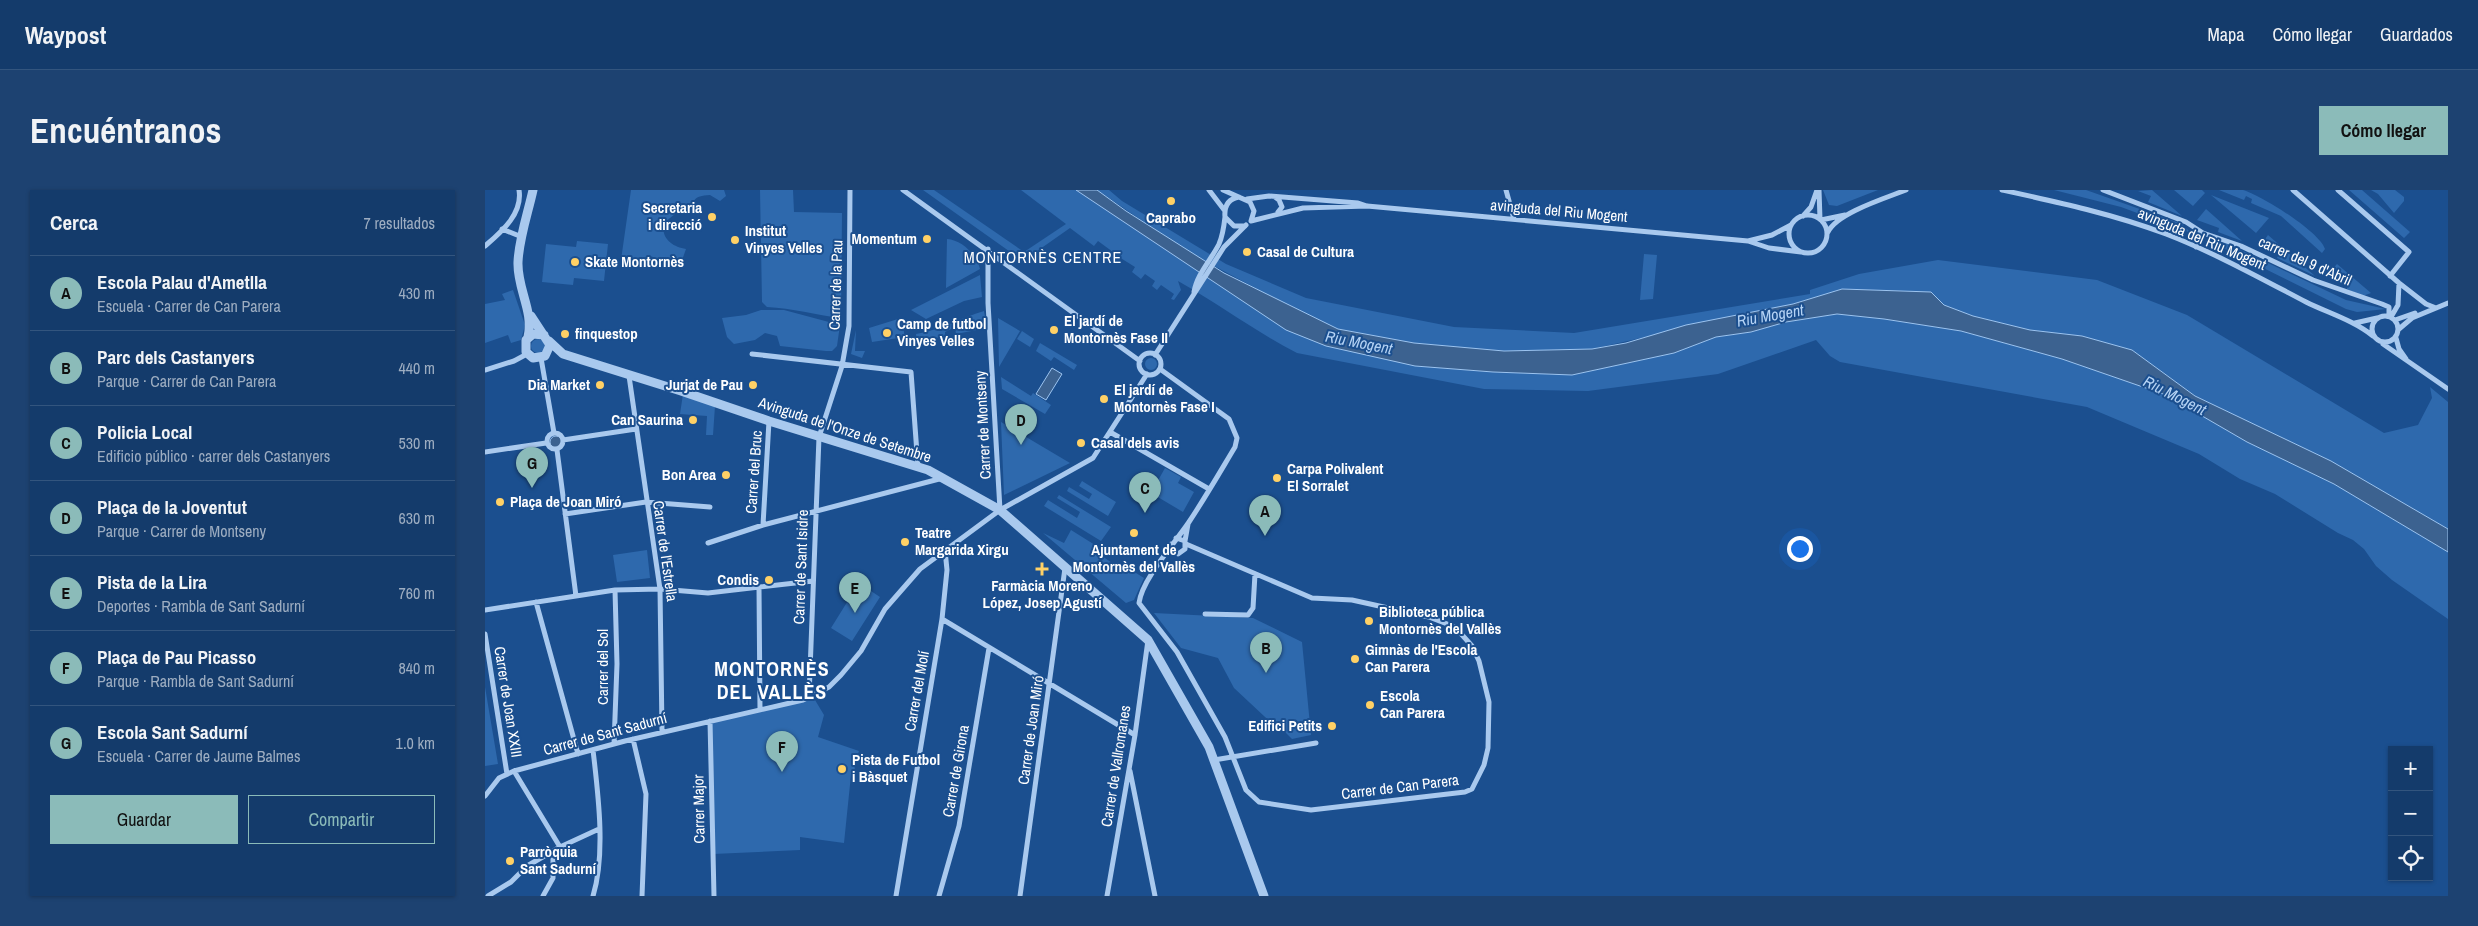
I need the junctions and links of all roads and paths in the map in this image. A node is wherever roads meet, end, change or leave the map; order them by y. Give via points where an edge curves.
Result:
1 (519, 190) edge
2 (533, 190) edge
3 (850, 190) edge
4 (903, 190) edge
5 (1209, 190) edge
6 (1223, 190) edge
7 (1506, 190) edge
8 (1818, 190) edge
9 (1906, 190) edge
10 (2002, 190) edge
11 (2103, 190) edge
12 (2293, 190) edge
13 (2337, 190) edge
14 (1273, 196) junction
15 (1239, 197) junction
16 (1247, 199) junction
17 (1367, 206) junction
18 (514, 214) junction
19 (1225, 214) junction
20 (1276, 214) junction
21 (1848, 214) junction
22 (1803, 216) junction
23 (1514, 219) junction
24 (526, 220) junction
25 (1821, 220) junction
26 (1251, 221) junction
27 (1792, 224) junction
28 (1246, 225) junction
29 (502, 229) junction
30 (1827, 232) junction
31 (2203, 233) junction
32 (522, 237) junction
33 (1748, 241) junction
34 (1222, 245) junction
35 (485, 246) edge
36 (2196, 247) junction
37 (988, 249) junction
38 (1801, 252) junction
39 (2390, 276) junction
40 (2399, 283) junction
41 (2448, 303) edge
42 (2436, 308) junction
43 (529, 311) junction
44 (2426, 312) junction
45 (2378, 318) junction
46 (2392, 318) junction
47 (2355, 323) junction
48 (2399, 329) junction
49 (2373, 336) junction
50 (528, 338) junction
51 (546, 338) junction
52 (2396, 338) junction
53 (2381, 342) junction
54 (527, 354) junction
55 (563, 354) junction
56 (751, 354) dead end
57 (1155, 355) junction
58 (544, 356) junction
59 (1140, 361) junction
60 (2407, 361) junction
61 (842, 366) junction
62 (1160, 369) junction
63 (485, 370) edge
64 (1147, 374) junction
65 (629, 376) junction
66 (2448, 389) edge
67 (769, 421) junction
68 (636, 429) junction
69 (1110, 432) junction
70 (553, 433) junction
71 (819, 437) junction
72 (563, 440) junction
73 (546, 443) junction
74 (557, 450) junction
75 (485, 452) edge
76 (918, 467) junction
77 (943, 478) junction
78 (1209, 488) junction
79 (646, 502) junction
80 (710, 507) dead end
81 (1001, 510) junction
82 (815, 511) junction
83 (565, 514) junction
84 (1188, 523) junction
85 (763, 525) junction
86 (1176, 538) junction
87 (1185, 542) junction
88 (708, 543) dead end
89 (1171, 544) junction
90 (945, 550) junction
91 (1065, 568) junction
92 (1255, 574) junction
93 (813, 581) junction
94 (759, 587) junction
95 (615, 590) junction
96 (660, 590) junction
97 (576, 596) junction
98 (536, 602) junction
99 (485, 610) edge
100 (1205, 614) dead end
101 (942, 619) junction
102 (485, 634) edge
103 (1148, 640) junction
104 (989, 648) junction
105 (1050, 683) junction
106 (809, 697) junction
107 (760, 710) junction
108 (710, 721) junction
109 (662, 732) junction
110 (1135, 735) junction
111 (633, 739) junction
112 (1316, 743) dead end
113 (614, 744) junction
114 (593, 750) junction
115 (578, 754) junction
116 (1232, 755) junction
117 (1214, 760) junction
118 (1129, 768) junction
119 (514, 772) junction
120 (507, 774) junction
121 (485, 796) edge
122 (599, 829) junction
123 (560, 846) junction
124 (553, 851) junction
125 (488, 896) edge
126 (543, 896) edge
127 (593, 896) edge
128 (643, 896) edge
129 (714, 896) edge
130 (896, 896) edge
131 (939, 896) edge
132 (1020, 896) edge
133 (1107, 896) edge
134 (1155, 896) edge
135 (1264, 896) edge

1 - 18 street via 519,204
2 - 24 street
3 - 61 street, Carrer de la Pau via 849,326
4 - 37 street
5 - 19 street
6 - 15 street
7 - 23 street
8 - 22 street
8 - 25 street
9 - 21 street
10 - 36 street, avinguda del Riu Mogent via 2123,219
11 - 31 street, carrer del 9 d'Abril via 2186,222
12 - 39 street
13 - 39 street via 2409,252
14 - 16 street, avinguda del Riu Mogent
14 - 17 street, avinguda del Riu Mogent
14 - 20 street via 1282,207
15 - 16 street
15 - 19 street via 1230,200
16 - 26 street via 1253,207
17 - 20 street, avinguda del Riu Mogent via 1303,208
17 - 23 street, avinguda del Riu Mogent
18 - 24 street
18 - 29 street
19 - 28 street via 1234,226
19 - 34 street
20 - 26 street, avinguda del Riu Mogent
21 - 25 street
21 - 30 street
22 - 25 street
22 - 27 street
23 - 33 street, avinguda del Riu Mogent
24 - 32 street
25 - 30 street
26 - 28 street
27 - 33 street, avinguda del Riu Mogent via 1773,235
27 - 38 street via 1790,240
28 - 34 street
29 - 32 street
29 - 35 street
30 - 38 street via 1821,248 1812,253
31 - 36 street
31 - 46 street, carrer del 9 d'Abril via 2241,246 2316,282 2389,307
32 - 43 street via 518,262
33 - 38 street, avinguda del Riu Mogent
34 - 57 street via 1195,284 1193,293
36 - 47 street, avinguda del Riu Mogent
37 - 59 street
37 - 81 street, Carrer de Montseny via 988,303
39 - 40 street
40 - 42 street
40 - 46 street via 2398,305
41 - 42 street
42 - 44 street
43 - 50 street
43 - 51 street
44 - 46 street
44 - 48 street
45 - 46 street
45 - 47 street
45 - 49 street via 2372,326
46 - 48 street
47 - 49 street, avinguda del Riu Mogent
48 - 52 street
49 - 53 street
50 - 51 street via 536,333
50 - 54 street via 525,344
51 - 55 street
51 - 58 street via 550,348
52 - 53 street via 2391,342
52 - 60 street
53 - 60 street
54 - 58 street via 533,358
54 - 63 street
55 - 58 street
55 - 65 street, Avinguda de l'Onze de Setembre
56 - 61 street
57 - 59 street via 1146,354
57 - 62 street via 1160,359
58 - 70 street
59 - 64 street via 1141,369
60 - 66 street
61 - 71 street, Carrer de la Pau
61 - 76 street via 911,372
62 - 64 street via 1155,374
62 - 78 street via 1229,419 1235,428 1235,447
64 - 69 street, Carrer de Sant Sadurní
65 - 67 street, Avinguda de l'Onze de Setembre
65 - 68 street, Carrer de l'Estrella
67 - 71 street, Avinguda de l'Onze de Setembre
67 - 85 street, Carrer del Bruc
68 - 72 street
68 - 79 street, Carrer de l'Estrella
69 - 78 street
69 - 81 street, Carrer de Sant Sadurní via 1093,458
70 - 72 street
70 - 73 street
71 - 76 street, Avinguda de l'Onze de Setembre
71 - 82 street, Carrer de Sant Isidre
72 - 74 street
73 - 74 street via 550,449
73 - 75 street
74 - 83 street
76 - 77 street, Avinguda de l'Onze de Setembre
77 - 81 street, Avinguda de l'Onze de Setembre
77 - 82 street
78 - 84 street
79 - 80 street
79 - 83 street
79 - 96 street, Carrer de l'Estrella
81 - 90 street, Carrer de Sant Sadurní
81 - 91 street, Avinguda de l'Onze de Setembre
82 - 85 street
82 - 93 street, Carrer de Sant Isidre
83 - 97 street
84 - 86 street
84 - 87 street
85 - 88 street
86 - 87 street
86 - 89 street
87 - 89 street via 1185,549 1179,554 1172,551
87 - 92 street, Carrer de Can Parera
89 - 116 street, Carrer de Can Parera via 1140,595 1139,603 1177,652
90 - 101 street, Carrer del Molí via 947,570
90 - 106 street, Carrer de Sant Sadurní via 920,569 885,609 861,651 841,675 829,687
91 - 103 street, Avinguda de l'Onze de Setembre
91 - 105 street, Carrer de Joan Miró
92 - 100 street via 1253,608 1248,615
92 - 116 street, Carrer de Can Parera via 1311,598 1352,600 1429,617 1455,627 1472,646 1479,661 1489,702 1488,748 1478,780 1472,789 1465,792 1311,810 1259,802 1246,790
93 - 94 street
93 - 106 street, Carrer de Sant Isidre
94 - 96 street via 708,593
94 - 107 street
95 - 96 street
95 - 97 street
95 - 113 street, Carrer del Sol
96 - 109 street, Carrer de l'Estrella
97 - 98 street
98 - 99 street
98 - 115 street
101 - 104 street
101 - 130 street, Carrer del Molí
102 - 120 street, Carrer de Joan XXIII
103 - 110 street, Carrer de Vallromanes
103 - 117 street, Avinguda de l'Onze de Setembre
104 - 105 street
104 - 131 street, Carrer de Girona via 959,826
105 - 110 street
105 - 132 street, Carrer de Joan Miró
106 - 107 street, Carrer de Sant Sadurní
107 - 108 street, Carrer de Sant Sadurní
108 - 109 street, Carrer de Sant Sadurní
108 - 129 street, Carrer Major
109 - 111 street, Carrer de Sant Sadurní
110 - 118 street, Carrer de Vallromanes
111 - 113 street, Carrer de Sant Sadurní
111 - 128 street via 646,794
112 - 116 street
113 - 114 street, Carrer de Sant Sadurní
114 - 115 street, Carrer de Sant Sadurní
114 - 122 street
115 - 119 street, Carrer de Sant Sadurní
116 - 117 street
117 - 135 street, Avinguda de l'Onze de Setembre
118 - 133 street, Carrer de Vallromanes
118 - 134 street
119 - 120 street, Carrer de Sant Sadurní
119 - 123 street
120 - 121 street via 499,778
122 - 123 street
122 - 127 street via 598,880
123 - 124 street
124 - 125 street
124 - 126 street via 553,878

